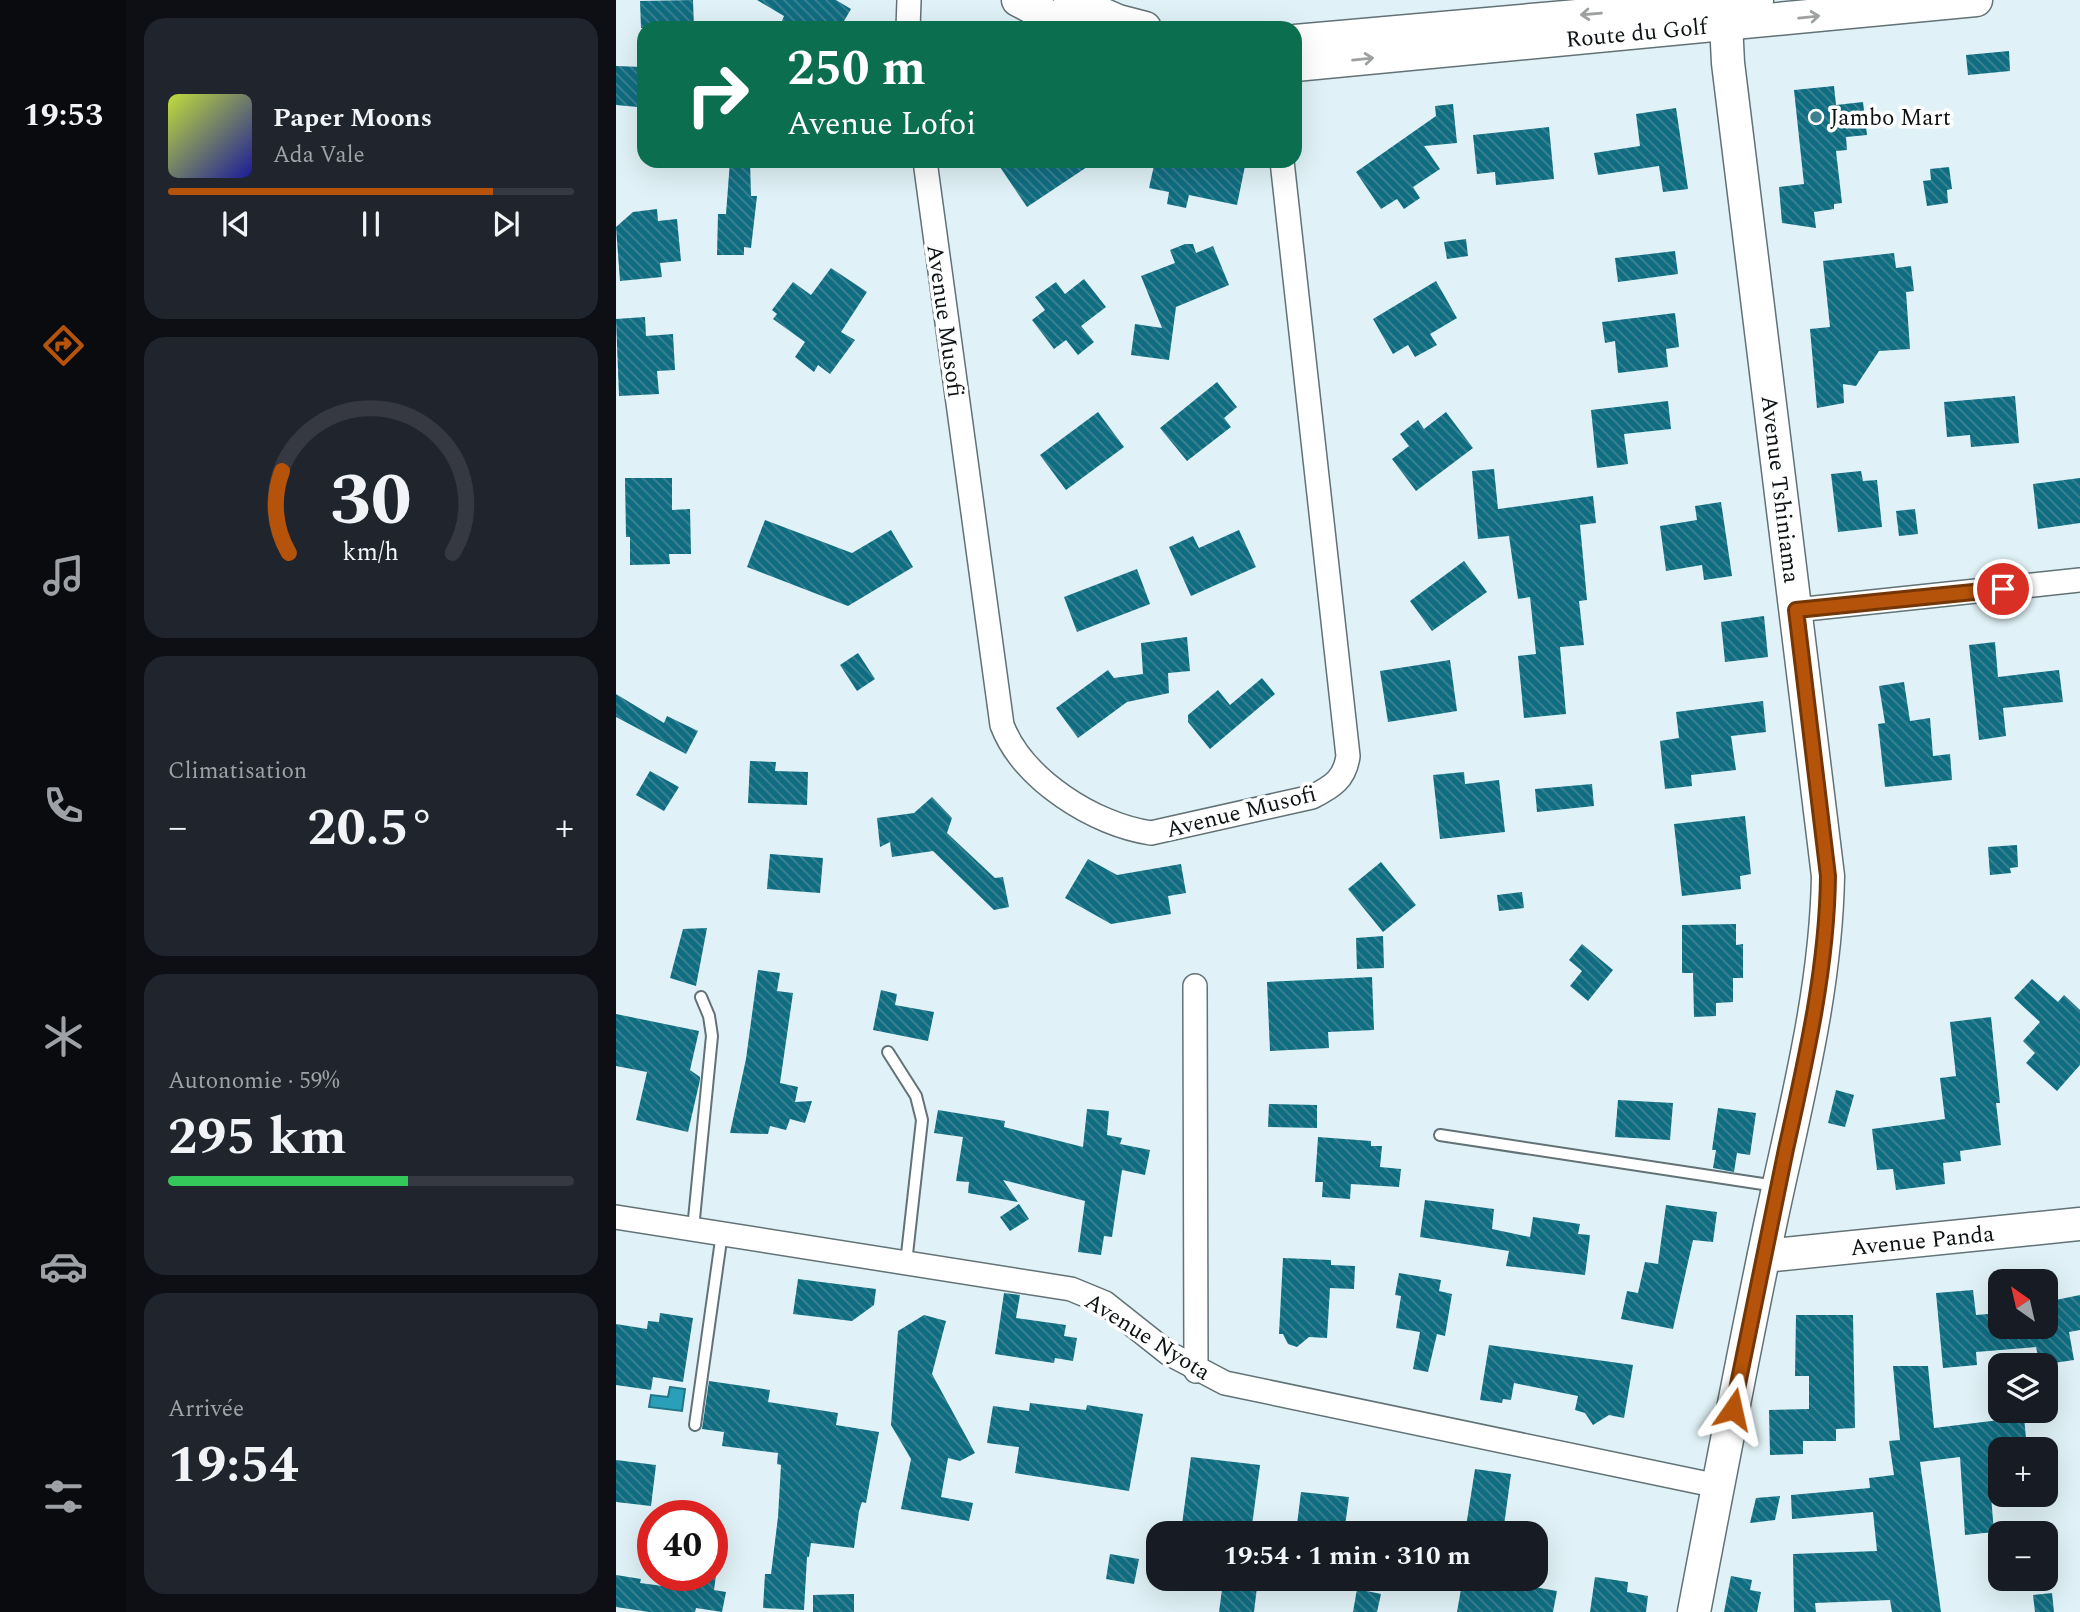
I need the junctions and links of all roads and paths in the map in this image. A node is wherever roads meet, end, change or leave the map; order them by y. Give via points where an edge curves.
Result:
1 (909, 0) edge
2 (1018, 0) edge
3 (1070, 0) edge
4 (1976, 0) edge
5 (1767, 7) edge
6 (1725, 14) junction
7 (908, 21) edge
8 (1058, 21) edge
9 (1118, 21) edge
10 (1302, 41) edge
11 (1302, 64) edge
12 (926, 168) edge
13 (1283, 168) edge
14 (2080, 580) edge
15 (1796, 610) junction
16 (1195, 986) dead end
17 (701, 997) dead end
18 (888, 1052) dead end
19 (1440, 1135) dead end
20 (1779, 1186) junction
21 (616, 1217) edge
22 (2080, 1224) edge
23 (693, 1229) junction
24 (722, 1233) junction
25 (1764, 1256) junction
26 (906, 1263) junction
27 (1196, 1371) junction
28 (695, 1425) dead end
29 (1717, 1486) junction
30 (1693, 1612) edge

1 - 7 street
2 - 8 street
3 - 9 street
5 -> 4 street, Route du Golf
5 - 6 street, Route du Golf
6 -> 10 street
11 -> 6 street, Route du Golf
6 - 15 street, Avenue Tshiniama
12 - 13 street, Avenue Musofi via 1002,725 1021,762 1039,776 1113,825 1151,833 1312,797 1332,787 1346,767
14 - 15 street
15 - 20 street, Avenue Tshiniama via 1828,876 1828,915
16 - 27 street
17 - 23 lane via 712,1036
18 - 26 lane via 916,1096 922,1120
19 - 20 lane
20 - 25 street, Avenue Tshiniama
21 - 23 street, Avenue Nyota
22 - 25 street, Avenue Panda
23 - 24 street, Avenue Nyota
24 - 26 street, Avenue Nyota
24 - 28 lane
25 - 29 street, Avenue Tshiniama
26 - 27 street, Avenue Nyota via 1071,1289 1105,1303
27 - 29 street, Avenue Nyota via 1225,1383
29 - 30 street, Avenue Tshiniama

